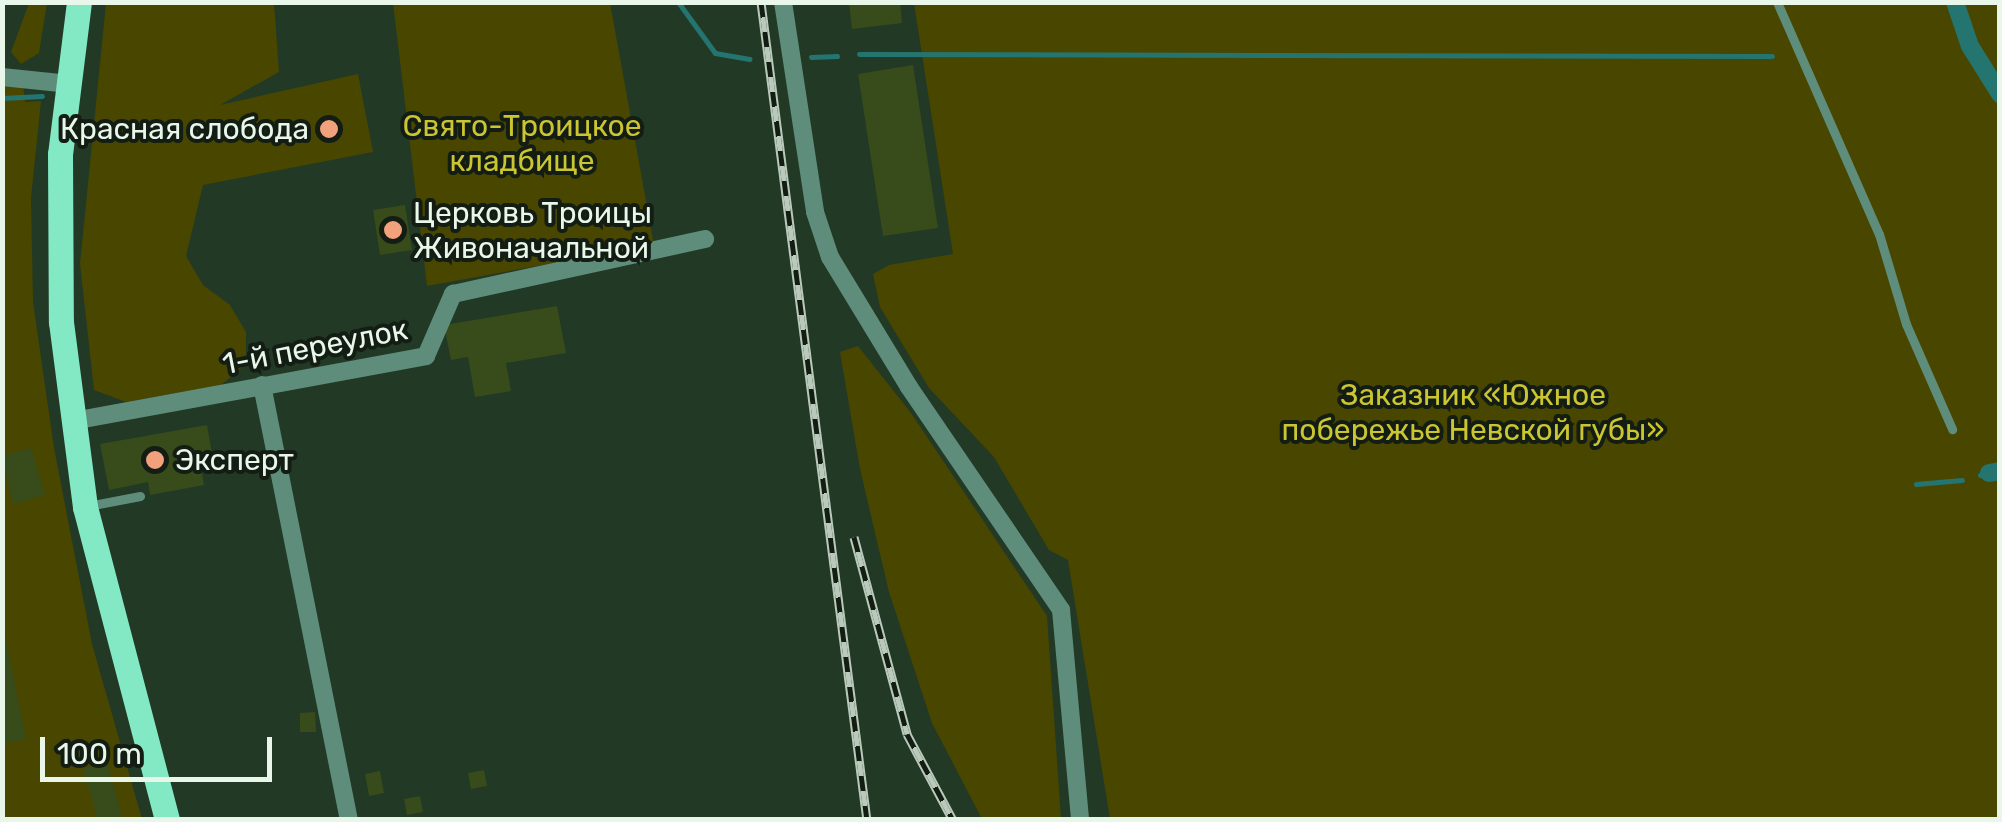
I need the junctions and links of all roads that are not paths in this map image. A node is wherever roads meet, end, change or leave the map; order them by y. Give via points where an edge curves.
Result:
1 (79, 2) edge
2 (783, 2) edge
3 (1776, 2) edge
4 (2, 77) edge
5 (70, 84) junction
6 (705, 239) dead end
7 (262, 386) junction
8 (73, 420) junction
9 (1952, 430) dead end
10 (140, 496) dead end
11 (86, 507) junction
12 (167, 820) edge
13 (350, 820) edge
14 (1080, 820) edge

1 - 5 main road
2 - 14 street via 814,212 830,257 908,387 1061,610
3 - 9 lane via 1879,234 1906,324
4 - 5 street
5 - 8 main road via 56,238
6 - 7 street, 1-й переулок via 453,294 426,356
7 - 8 street, 1-й переулок
7 - 13 street
8 - 11 main road
10 - 11 lane
11 - 12 main road

